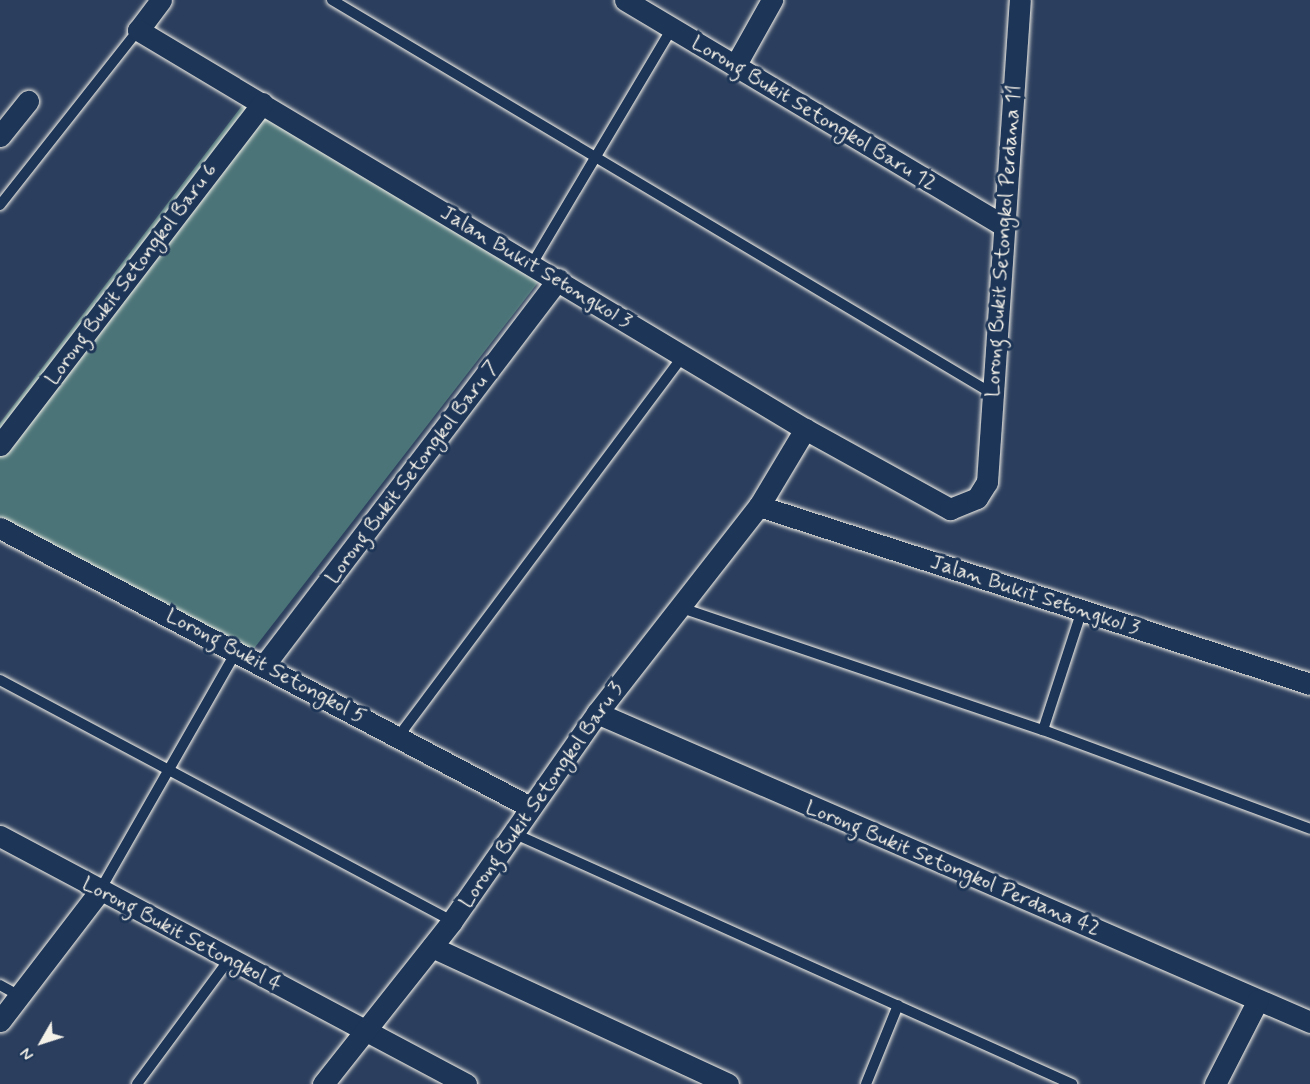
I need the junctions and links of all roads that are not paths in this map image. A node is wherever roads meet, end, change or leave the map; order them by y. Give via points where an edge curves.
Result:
1 (161, 0) edge
2 (332, 0) edge
3 (625, 0) edge
4 (772, 0) edge
5 (1020, 0) edge
6 (672, 28) junction
7 (138, 30) junction
8 (735, 66) junction
9 (28, 102) dead end
10 (262, 103) junction
11 (0, 136) edge
12 (596, 157) junction
13 (0, 205) edge
14 (1004, 226) junction
15 (532, 264) junction
16 (558, 279) junction
17 (684, 355) junction
18 (993, 394) junction
19 (805, 429) junction
20 (3, 433) edge
21 (934, 504) joint
22 (759, 506) junction
23 (0, 528) edge
24 (679, 607) junction
25 (1082, 610) junction
26 (238, 649) junction
27 (265, 664) junction
28 (0, 680) edge
29 (1310, 684) edge
30 (597, 713) junction
31 (1043, 730) junction
32 (398, 737) junction
33 (169, 773) junction
34 (530, 807) junction
35 (1310, 828) edge
36 (513, 833) junction
37 (0, 836) edge
38 (99, 892) junction
39 (452, 921) junction
40 (432, 947) junction
41 (231, 957) junction
42 (0, 985) edge
43 (20, 996) junction
44 (1258, 1000) junction
45 (898, 1005) junction
46 (0, 1021) edge
47 (1310, 1022) edge
48 (363, 1033) junction
49 (137, 1084) edge
50 (323, 1084) edge
51 (466, 1084) edge
52 (728, 1084) edge
53 (866, 1084) edge
54 (1072, 1084) edge
55 (1215, 1084) edge

1 - 7 street
2 - 12 lane
3 - 6 street, Lorong Bukit Setongkol Baru 12
4 - 8 street
5 - 14 street, Lorong Bukit Setongkol Perdana 11
6 - 8 street, Lorong Bukit Setongkol Baru 12
6 - 12 lane
7 - 10 street, Jalan Bukit Setongkol 3
7 - 13 lane
8 - 14 street, Lorong Bukit Setongkol Baru 12
9 - 11 street
10 - 15 street, Jalan Bukit Setongkol 3
10 - 20 street, Lorong Bukit Setongkol Baru 6
12 - 15 lane
12 - 18 lane
14 - 18 street, Lorong Bukit Setongkol Perdana 11
15 - 16 street, Jalan Bukit Setongkol 3
16 - 17 street, Jalan Bukit Setongkol 3
16 - 27 street, Lorong Bukit Setongkol Baru 7
17 - 19 street, Jalan Bukit Setongkol 3
17 - 32 lane
18 - 21 street, Lorong Bukit Setongkol Perdana 11 via 987,482 978,498 965,506 950,509
19 - 21 street, Jalan Bukit Setongkol 3
19 - 22 street, Lorong Bukit Setongkol Baru 3
22 - 24 street, Lorong Bukit Setongkol Baru 3
22 - 25 street, Jalan Bukit Setongkol 3
23 - 26 street, Lorong Bukit Setongkol 5
24 - 30 street, Lorong Bukit Setongkol Baru 3
24 - 31 lane
25 - 29 street, Jalan Bukit Setongkol 3
25 - 31 lane
26 - 27 street, Lorong Bukit Setongkol 5
26 - 33 lane
27 - 32 street, Lorong Bukit Setongkol 5
28 - 33 lane
30 - 34 street, Lorong Bukit Setongkol Baru 3
30 - 44 street, Lorong Bukit Setongkol Perdana 42
31 - 35 lane
32 - 34 street, Lorong Bukit Setongkol 5
33 - 38 lane
33 - 39 lane
34 - 36 street, Lorong Bukit Setongkol Baru 3
36 - 39 street, Lorong Bukit Setongkol Baru 3
36 - 45 lane
37 - 38 street, Lorong Bukit Setongkol 4
38 - 41 street, Lorong Bukit Setongkol 4
38 - 43 street
39 - 40 street, Lorong Bukit Setongkol Baru 3
40 - 48 street, Lorong Bukit Setongkol Baru 3
40 - 52 street
41 - 48 street, Lorong Bukit Setongkol 4
41 - 49 lane
42 - 43 lane
43 - 46 street
44 - 47 street, Lorong Bukit Setongkol Perdana 42
44 - 55 street
45 - 53 lane
45 - 54 lane
48 - 50 street, Lorong Bukit Setongkol Baru 3
48 - 51 street, Lorong Bukit Setongkol 4

